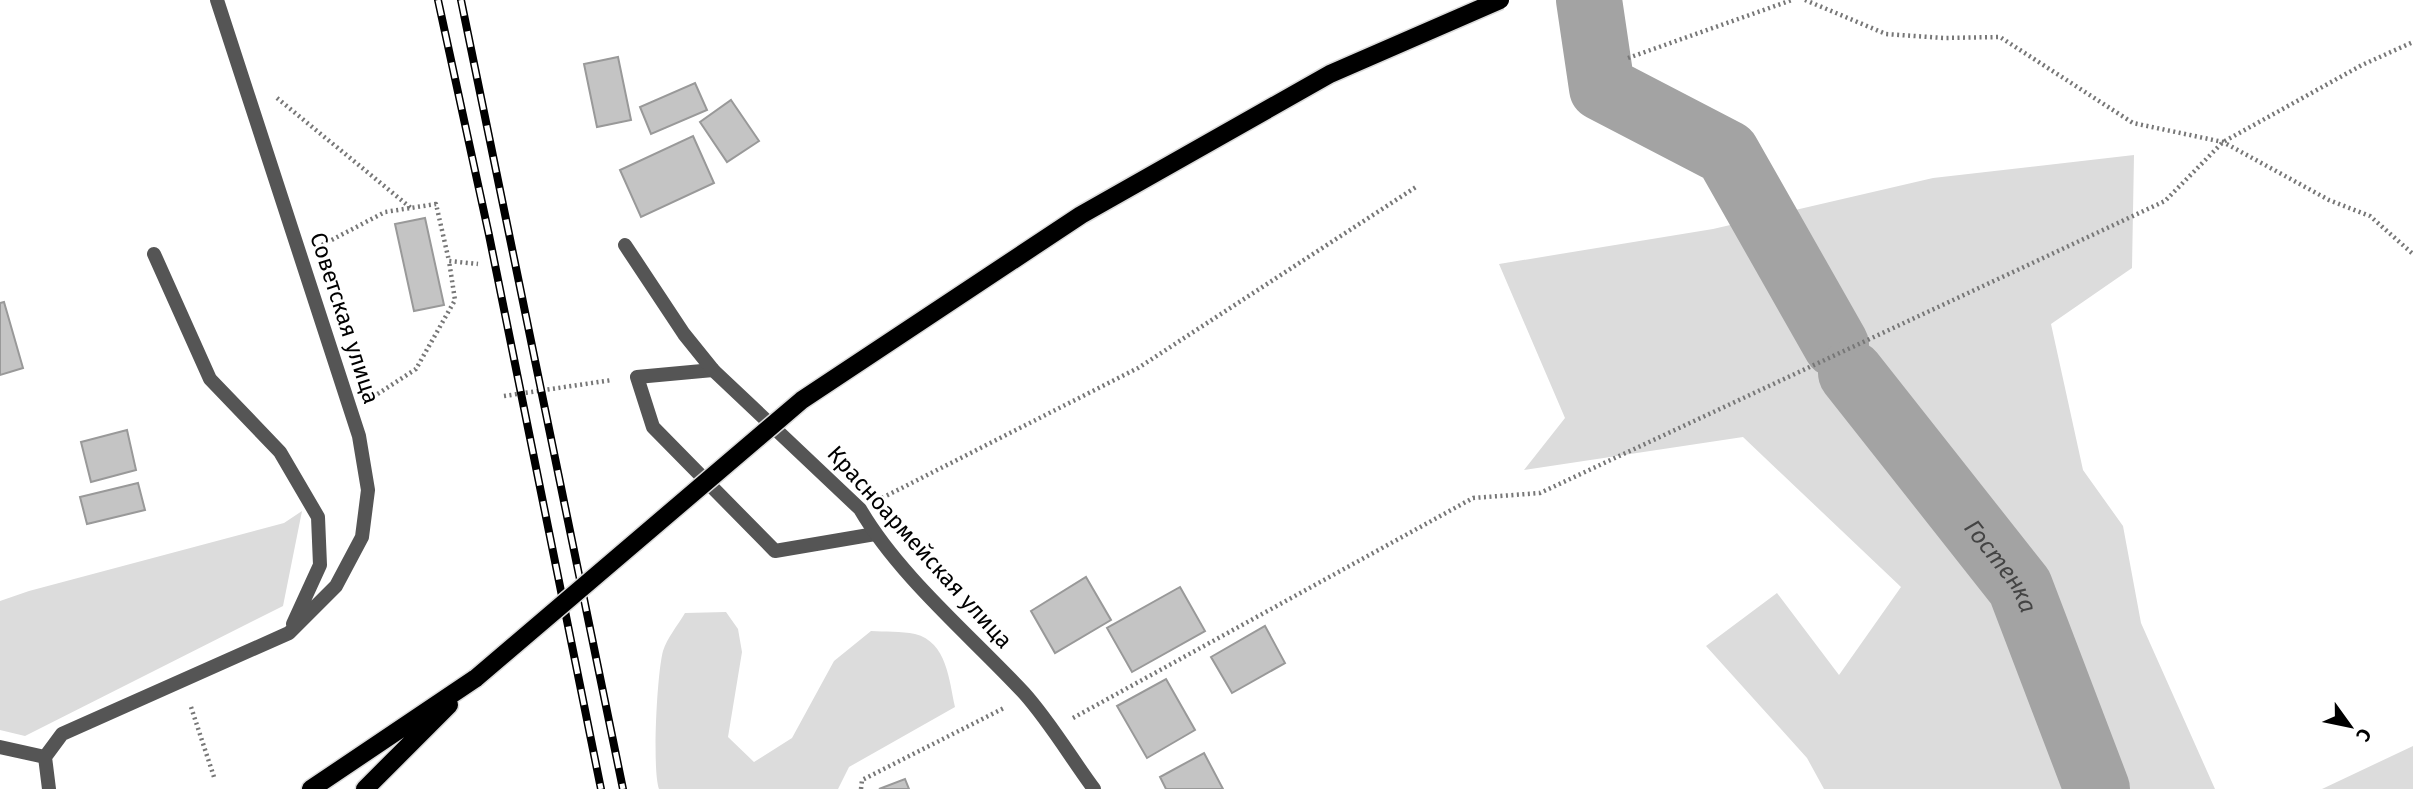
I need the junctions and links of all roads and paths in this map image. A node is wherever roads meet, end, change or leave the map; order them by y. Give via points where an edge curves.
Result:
1 (217, 0) edge
2 (1500, 0) edge
3 (1792, 0) edge
4 (1805, 0) edge
5 (2413, 41) edge
6 (1628, 58) dead end
7 (275, 96) dead end
8 (2223, 142) junction
9 (1416, 187) dead end
10 (412, 208) junction
11 (625, 245) dead end
12 (320, 246) dead end
13 (154, 254) dead end
14 (2413, 254) edge
15 (449, 261) junction
16 (478, 264) dead end
17 (713, 370) junction
18 (638, 377) junction
19 (504, 396) dead end
20 (368, 401) dead end
21 (860, 509) junction
22 (875, 534) junction
23 (289, 633) junction
24 (476, 678) junction
25 (1027, 696) junction
26 (191, 708) dead end
27 (1051, 730) junction
28 (0, 747) edge
29 (45, 757) junction
30 (214, 777) dead end
31 (49, 789) edge
32 (311, 789) edge
33 (365, 789) edge
34 (861, 789) edge
35 (1094, 789) edge

1 - 23 street, Советская улица via 359,436 368,490 362,537 336,586
2 - 24 main road, bridge via 1330,74 1035,245 802,400
3 - 6 path
4 - 8 path via 1886,34 2000,37 2133,123
5 - 8 path
7 - 10 path
8 - 14 path via 2329,200 2370,216
8 - 27 path via 2165,201 1540,492 1473,498
9 - 21 path via 1138,368
10 - 12 path via 385,212
10 - 15 path via 436,204
11 - 17 street, Красноармейская улица
13 - 23 street via 210,379 280,452 318,517 320,565
15 - 16 path
15 - 20 path via 455,300 416,369
17 - 18 street
17 - 21 street, Красноармейская улица
18 - 19 path
18 - 22 street via 653,427 775,551
21 - 22 street, Красноармейская улица
22 - 25 street, Красноармейская улица
23 - 29 street, Советская улица via 62,734
24 - 32 main road
24 - 33 main road
25 - 27 street, Красноармейская улица
25 - 34 path via 862,780
26 - 30 path
27 - 35 street, Красноармейская улица
28 - 29 street
29 - 31 street

